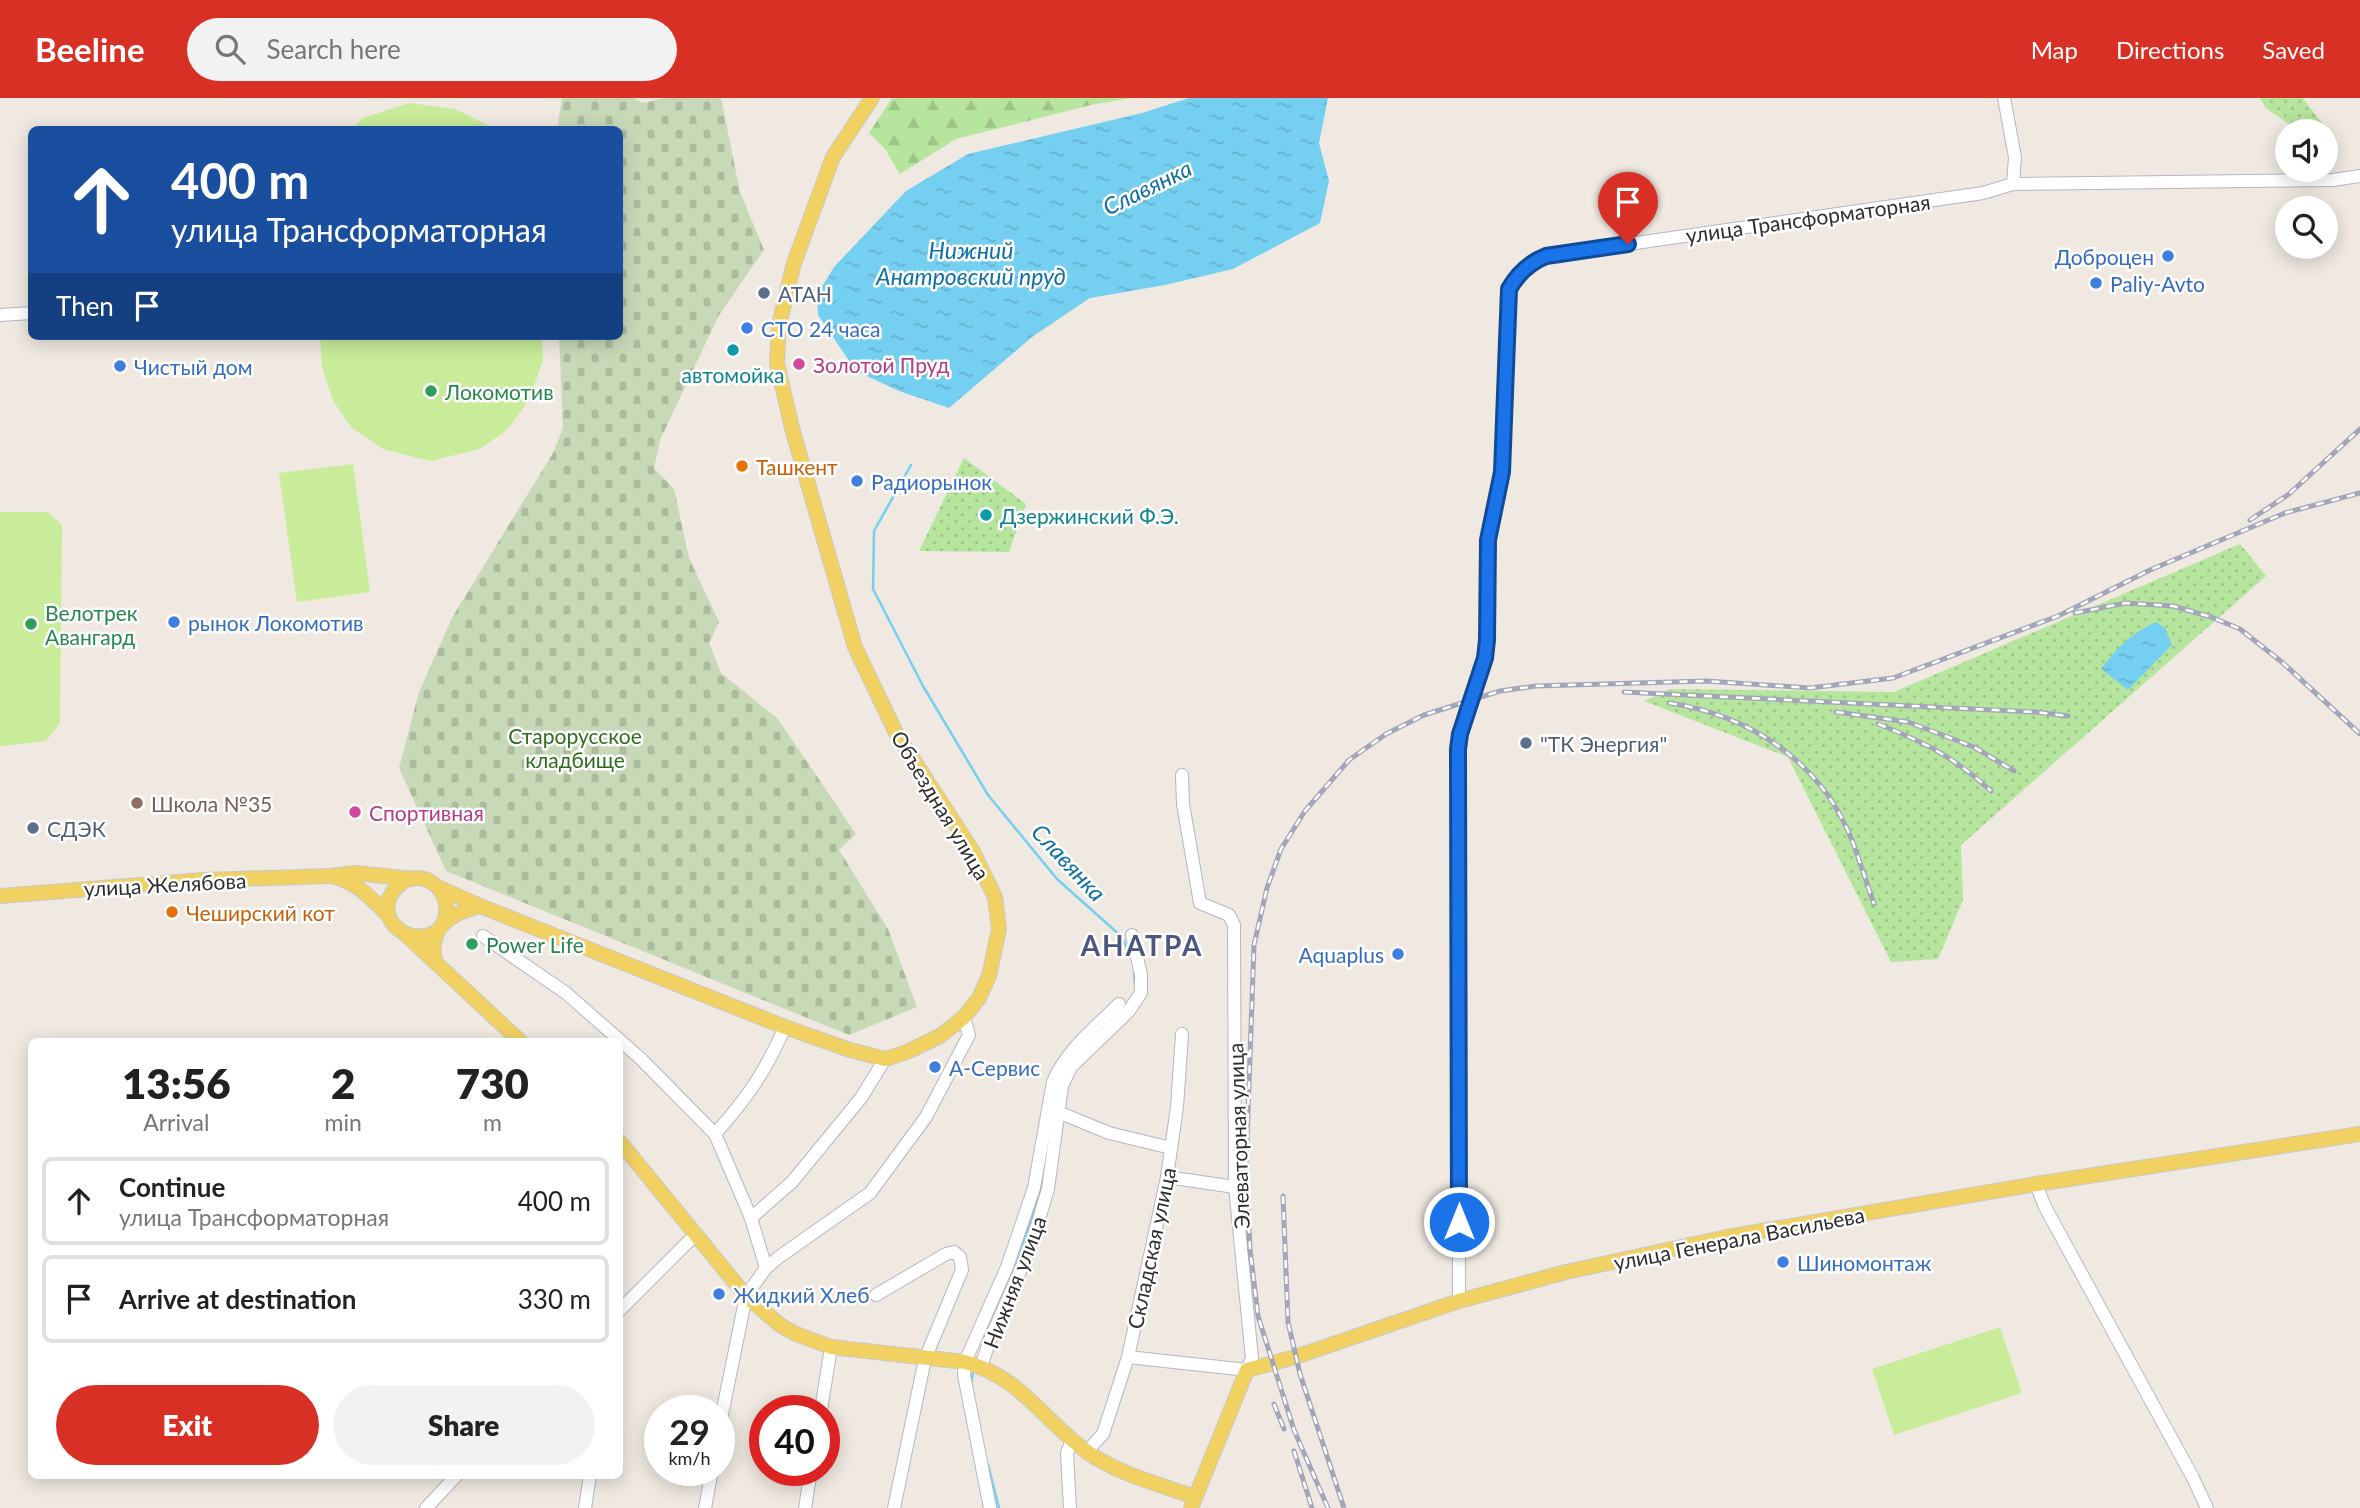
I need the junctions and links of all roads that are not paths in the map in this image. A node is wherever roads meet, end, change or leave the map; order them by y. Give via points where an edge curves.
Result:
1 (872, 98) edge
2 (2004, 98) edge
3 (2360, 176) edge
4 (2013, 184) junction
5 (28, 313) edge
6 (0, 315) edge
7 (1182, 775) dead end
8 (330, 876) junction
9 (412, 879) junction
10 (440, 888) junction
11 (0, 896) edge
12 (480, 906) junction
13 (389, 916) junction
14 (440, 928) junction
15 (406, 935) junction
16 (1132, 935) dead end
17 (483, 936) dead end
18 (435, 962) junction
19 (1119, 1004) dead end
20 (964, 1017) junction
21 (785, 1027) junction
22 (1182, 1034) dead end
23 (517, 1038) edge
24 (617, 1038) edge
25 (623, 1043) edge
26 (885, 1059) junction
27 (1058, 1112) junction
28 (715, 1133) junction
29 (2360, 1134) edge
30 (623, 1146) edge
31 (1171, 1148) junction
32 (1167, 1177) junction
33 (2036, 1184) junction
34 (1235, 1187) junction
35 (751, 1218) junction
36 (695, 1236) junction
37 (766, 1268) junction
38 (876, 1295) dead end
39 (746, 1296) junction
40 (1459, 1301) junction
41 (623, 1307) edge
42 (831, 1347) junction
43 (1128, 1357) junction
44 (925, 1359) junction
45 (965, 1362) junction
46 (981, 1366) junction
47 (1247, 1370) junction
48 (726, 1395) edge
49 (823, 1395) edge
50 (1072, 1440) junction
51 (1087, 1451) junction
52 (453, 1479) edge
53 (589, 1479) edge
54 (709, 1486) edge
55 (808, 1486) edge
56 (1193, 1503) edge
57 (426, 1508) edge
58 (585, 1508) edge
59 (705, 1508) edge
60 (805, 1508) edge
61 (894, 1508) edge
62 (990, 1508) edge
63 (1070, 1508) edge
64 (2207, 1508) edge

1 - 20 main road, Объездная улица via 833,157 794,263 779,325 778,363 795,441 855,647 896,733 972,850 995,897 999,929 989,976
2 - 4 street via 2015,156
3 - 4 street, улица Трансформаторная
4 - 40 street, улица Трансформаторная via 1546,256 1515,277 1509,289 1502,472 1488,540 1487,640 1458,749
5 - 6 street
7 - 34 street, Элеваторная улица via 1199,903 1229,915 1234,925
8 - 9 main road, улица Желябова via 355,873
8 - 11 main road, улица Желябова via 204,880
8 - 13 main road via 347,880
9 - 10 main road via 425,879
9 - 13 main road via 393,891
10 - 12 main road
10 - 14 main road via 448,907
12 - 14 main road via 456,913
12 - 21 main road
13 - 15 main road
14 - 15 main road via 424,937
14 - 18 main road via 433,949
15 - 18 main road
16 - 27 street, Нижняя улица via 1141,993 1128,1013 1071,1068 1062,1086
17 - 24 street via 566,993
18 - 23 main road
19 - 45 street, Нижняя улица via 1066,1057 1053,1082 1034,1188 1007,1267
20 - 26 main road, Объездная улица via 925,1045
20 - 37 street via 969,1035 926,1117 870,1193
21 - 26 main road
21 - 28 street via 767,1066
22 - 31 street, Складская улица
25 - 28 street
26 - 35 street via 861,1098 792,1182
27 - 31 street via 1099,1130
27 - 46 street, Нижняя улица via 1048,1189 1035,1234
28 - 35 street
29 - 33 main road, улица Генерала Васильева
30 - 36 main road
31 - 32 street, Складская улица
32 - 34 street
32 - 43 street, Складская улица
33 - 40 main road, улица Генерала Васильева via 1727,1237
33 - 64 street
34 - 47 street, Элеваторная улица via 1252,1357
35 - 37 street
36 - 39 main road
36 - 41 street
37 - 39 street
38 - 44 street via 946,1254 954,1252 960,1257 962,1270
39 - 42 main road via 796,1335
39 - 48 street
40 - 47 main road, улица Генерала Васильева
42 - 44 main road
42 - 49 street
43 - 47 street, улица Генерала Васильева
43 - 51 street, Складская улица via 1103,1433
44 - 45 main road
44 - 61 street
45 - 46 main road
45 - 62 street
46 - 50 main road via 1006,1379
47 - 56 main road, Элеваторная улица
50 - 51 main road
50 - 63 street via 1067,1452
51 - 56 main road via 1105,1464
52 - 57 street
53 - 58 street
54 - 59 street
55 - 60 street

